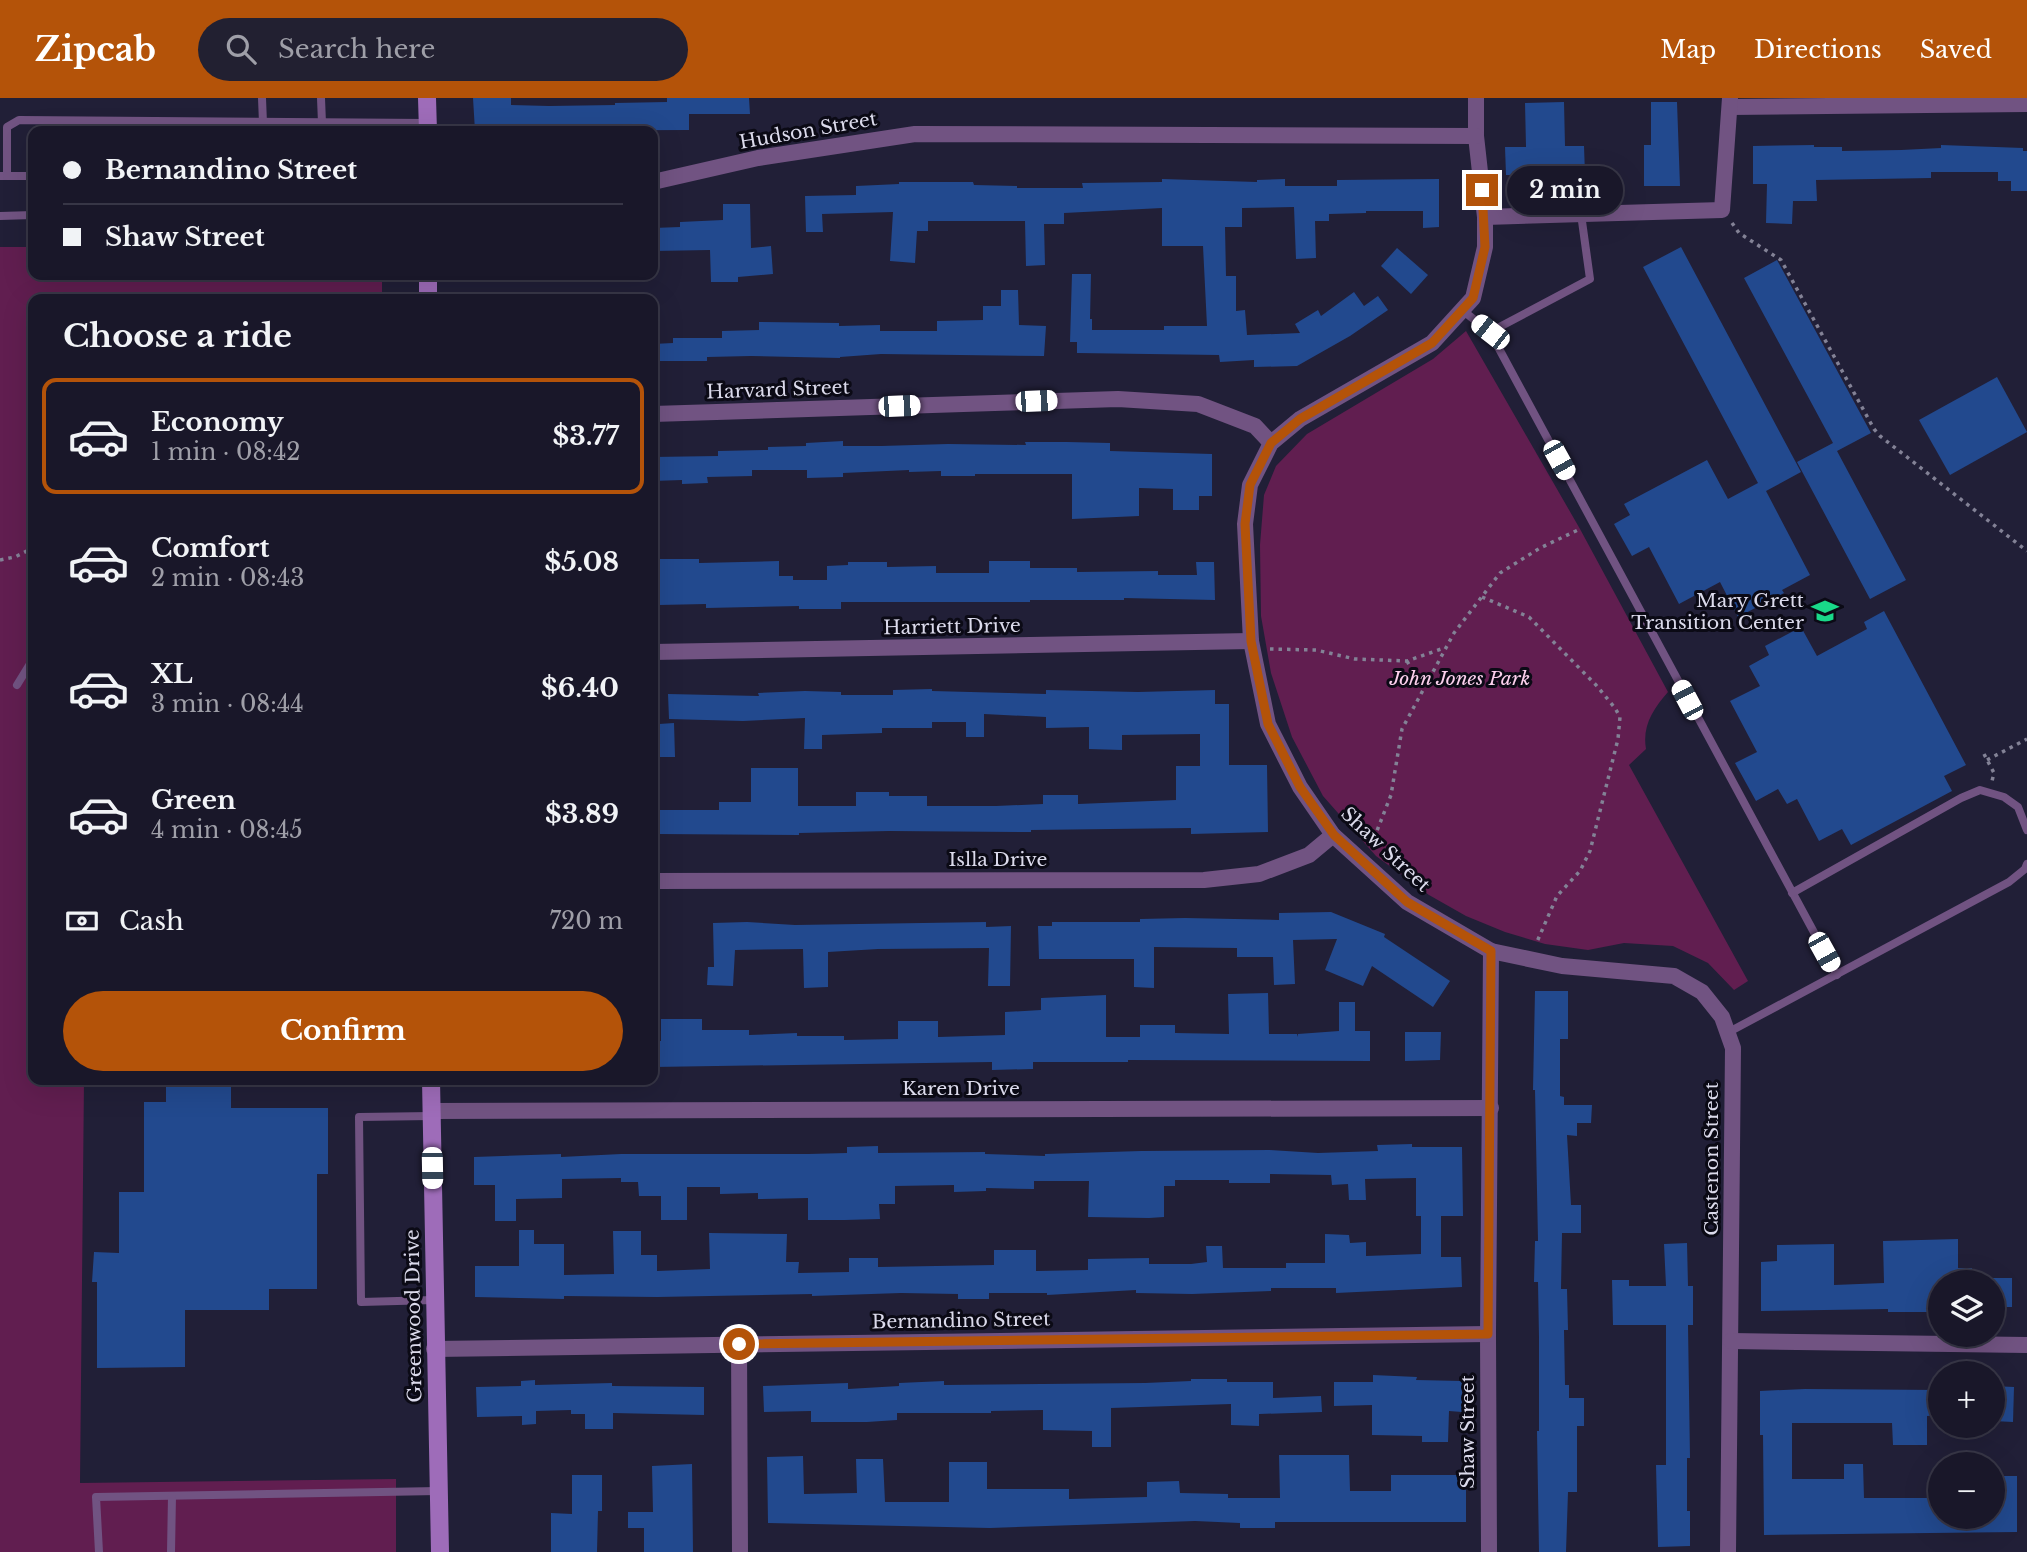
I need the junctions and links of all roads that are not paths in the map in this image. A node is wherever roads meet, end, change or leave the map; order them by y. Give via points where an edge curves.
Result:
1 (262, 98) edge
2 (321, 98) edge
3 (427, 98) edge
4 (1476, 98) edge
5 (1730, 102) edge
6 (2027, 104) edge
7 (263, 122) junction
8 (321, 122) junction
9 (165, 126) edge
10 (253, 126) edge
11 (294, 126) edge
12 (306, 126) edge
13 (349, 126) edge
14 (428, 126) edge
15 (1476, 136) junction
16 (3, 176) edge
17 (28, 176) edge
18 (658, 181) edge
19 (1581, 214) junction
20 (28, 215) edge
21 (0, 216) edge
22 (1485, 217) junction
23 (1462, 310) junction
24 (1490, 332) junction
25 (658, 414) edge
26 (1271, 443) junction
27 (1251, 641) junction
28 (658, 652) edge
29 (28, 668) edge
30 (18, 685) dead end
31 (2027, 830) edge
32 (1334, 835) junction
33 (2027, 864) edge
34 (658, 881) edge
35 (1793, 893) junction
36 (1491, 951) junction
37 (1837, 975) junction
38 (1727, 1033) junction
39 (431, 1085) edge
40 (1491, 1108) junction
41 (432, 1114) junction
42 (434, 1300) junction
43 (1488, 1334) junction
44 (1731, 1341) junction
45 (739, 1344) junction
46 (2027, 1345) edge
47 (434, 1349) junction
48 (438, 1490) junction
49 (172, 1496) junction
50 (99, 1552) edge
51 (171, 1552) edge
52 (440, 1552) edge
53 (740, 1552) edge
54 (1489, 1552) edge
55 (1728, 1552) edge

1 - 7 lane
2 - 8 lane
3 - 14 main road
4 - 15 street, Shaw Street
5 - 6 street
5 - 19 street via 1722,210
7 - 10 lane
7 - 11 lane
8 - 12 lane
8 - 13 lane
9 - 16 lane via 19,120 7,127
15 - 18 street, Hudson Street via 915,134 758,158
15 - 22 street, Shaw Street
16 - 17 lane
19 - 22 street
19 - 24 lane via 1590,279
20 - 21 lane
22 - 23 street, Shaw Street via 1485,247 1473,298
23 - 24 lane
23 - 26 street, Shaw Street via 1432,343 1300,419
24 - 35 lane
25 - 26 street, Harvard Street via 1118,399 1198,404 1255,426
26 - 27 street, Shaw Street via 1250,485 1245,524
27 - 28 street, Harriett Drive
27 - 32 street, Shaw Street via 1268,724 1300,787
29 - 30 lane
31 - 35 lane via 2018,807 1980,790
32 - 34 street, Islla Drive via 1309,855 1259,874 1204,880
32 - 36 street, Shaw Street via 1407,902
33 - 37 lane via 2009,883
35 - 37 lane
36 - 38 street, Castenon Street via 1562,966 1674,976 1702,992 1722,1017
36 - 40 street, Shaw Street
37 - 38 lane
38 - 44 street, Castenon Street via 1733,1048
39 - 41 main road, Greenwood Drive
40 - 41 street, Karen Drive
40 - 43 street, Shaw Street
41 - 42 main road, Greenwood Drive
41 - 42 lane via 359,1117 360,1288 361,1302
42 - 47 main road, Greenwood Drive
43 - 45 street, Bernandino Street
43 - 54 street, Shaw Street
44 - 46 street
44 - 55 street, Castenon Street
45 - 47 street, Bernandino Street
45 - 53 street
47 - 48 main road, Greenwood Drive
48 - 49 lane
48 - 52 main road, Greenwood Drive
49 - 50 lane via 96,1497
49 - 51 lane

